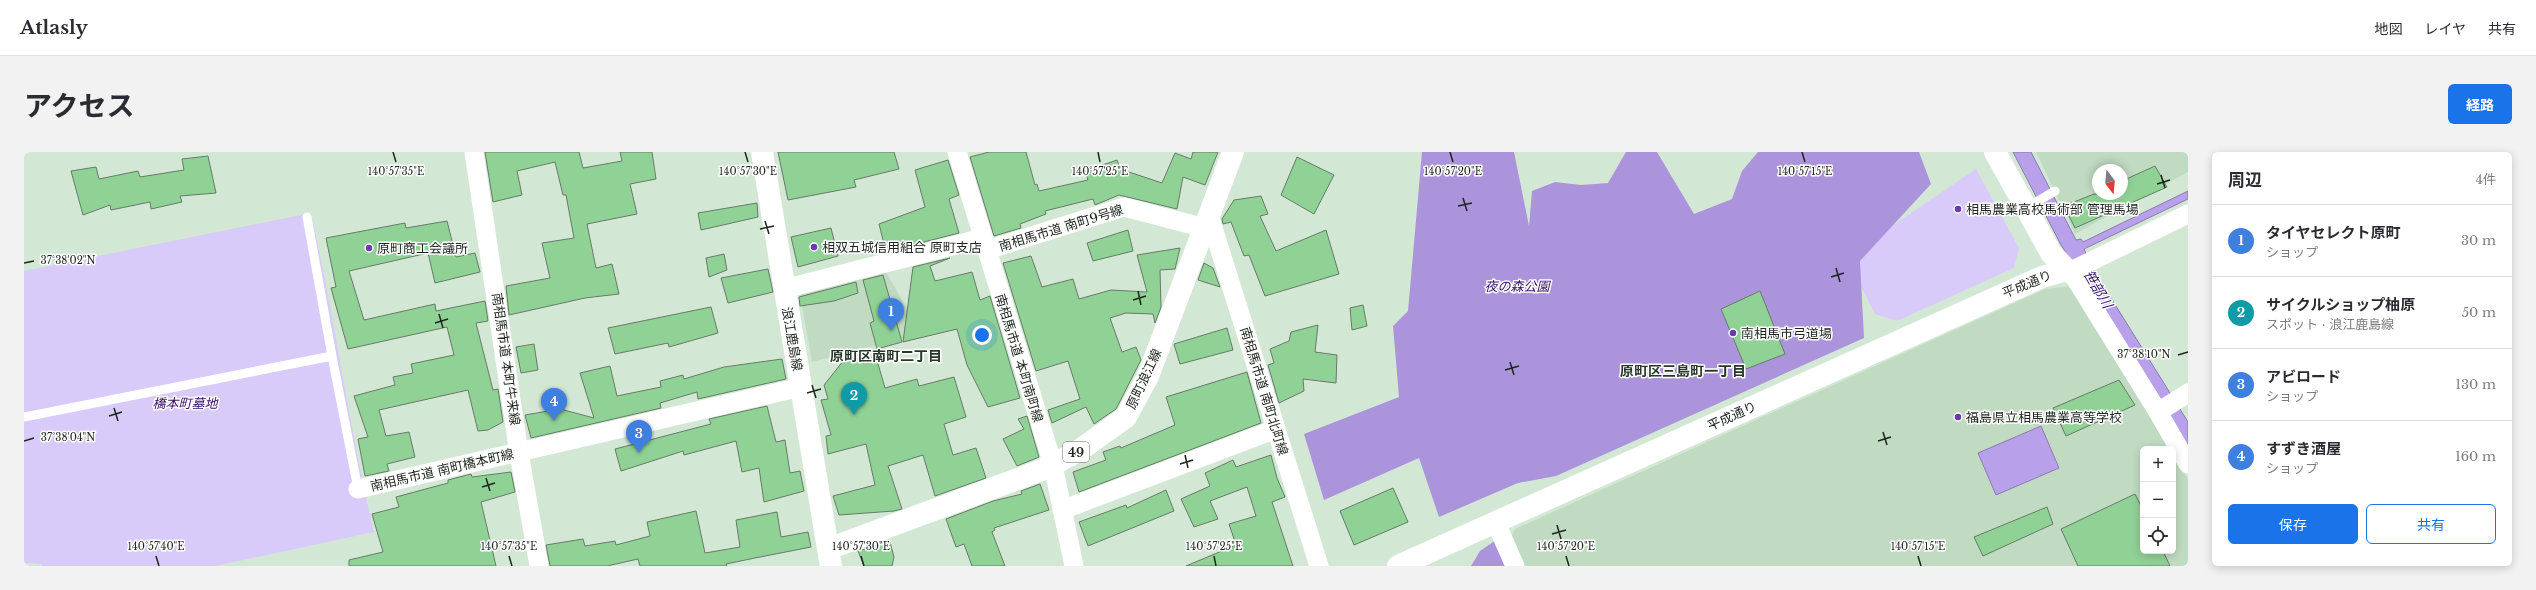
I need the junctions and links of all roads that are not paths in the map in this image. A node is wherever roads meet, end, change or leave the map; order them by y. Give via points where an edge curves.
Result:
1 (474, 152) edge
2 (762, 152) edge
3 (957, 152) edge
4 (1233, 152) edge
5 (1995, 152) edge
6 (2055, 191) dead end
7 (2031, 204) junction
8 (2188, 214) edge
9 (307, 217) dead end
10 (1207, 221) junction
11 (985, 244) junction
12 (2071, 269) junction
13 (784, 290) junction
14 (332, 356) junction
15 (801, 387) junction
16 (2171, 404) edge
17 (24, 417) edge
18 (1276, 429) junction
19 (519, 453) junction
20 (2188, 464) edge
21 (1053, 465) junction
22 (358, 489) joint
23 (1062, 510) junction
24 (1496, 523) junction
25 (829, 557) edge
26 (538, 566) edge
27 (1074, 566) edge
28 (1319, 566) edge
29 (1398, 566) edge
30 (1515, 566) edge

1 - 19 street, 南相馬市道 本町牛来線
2 - 13 main road, 浪江鹿島線
3 - 11 street, 南相馬市道 本町南町線
4 - 10 main road, 原町浪江線 / 49
5 - 7 main road
6 - 7 lane
7 - 12 main road via 2051,253
8 - 12 street
9 - 14 lane, 南相馬市道 南町橋本町線
10 - 11 street, 南相馬市道 南町9号線 via 1124,207
10 - 18 street, 南相馬市道 南町北町線
10 - 21 main road, 原町浪江線 / 49 via 1148,376 1126,417 1112,429
11 - 13 street, 南相馬市道 南町9号線
11 - 21 street, 南相馬市道 本町南町線
12 - 16 street via 2075,278
12 - 24 main road, 平成通り via 2034,280
13 - 15 main road, 浪江鹿島線
14 - 17 lane
14 - 22 lane, 南相馬市道 南町橋本町線
15 - 19 street, 南相馬市道 南町橋本町線
15 - 25 main road, 浪江鹿島線
16 - 20 street
18 - 23 street
18 - 28 street, 南相馬市道 南町北町線
19 - 22 street, 南相馬市道 南町橋本町線
19 - 26 street, 南相馬市道 本町牛来線
21 - 23 street, 南相馬市道 本町南町線
21 - 25 main road, 原町浪江線 / 49
23 - 27 street, 南相馬市道 本町南町線
24 - 29 main road, 平成通り
24 - 30 street

